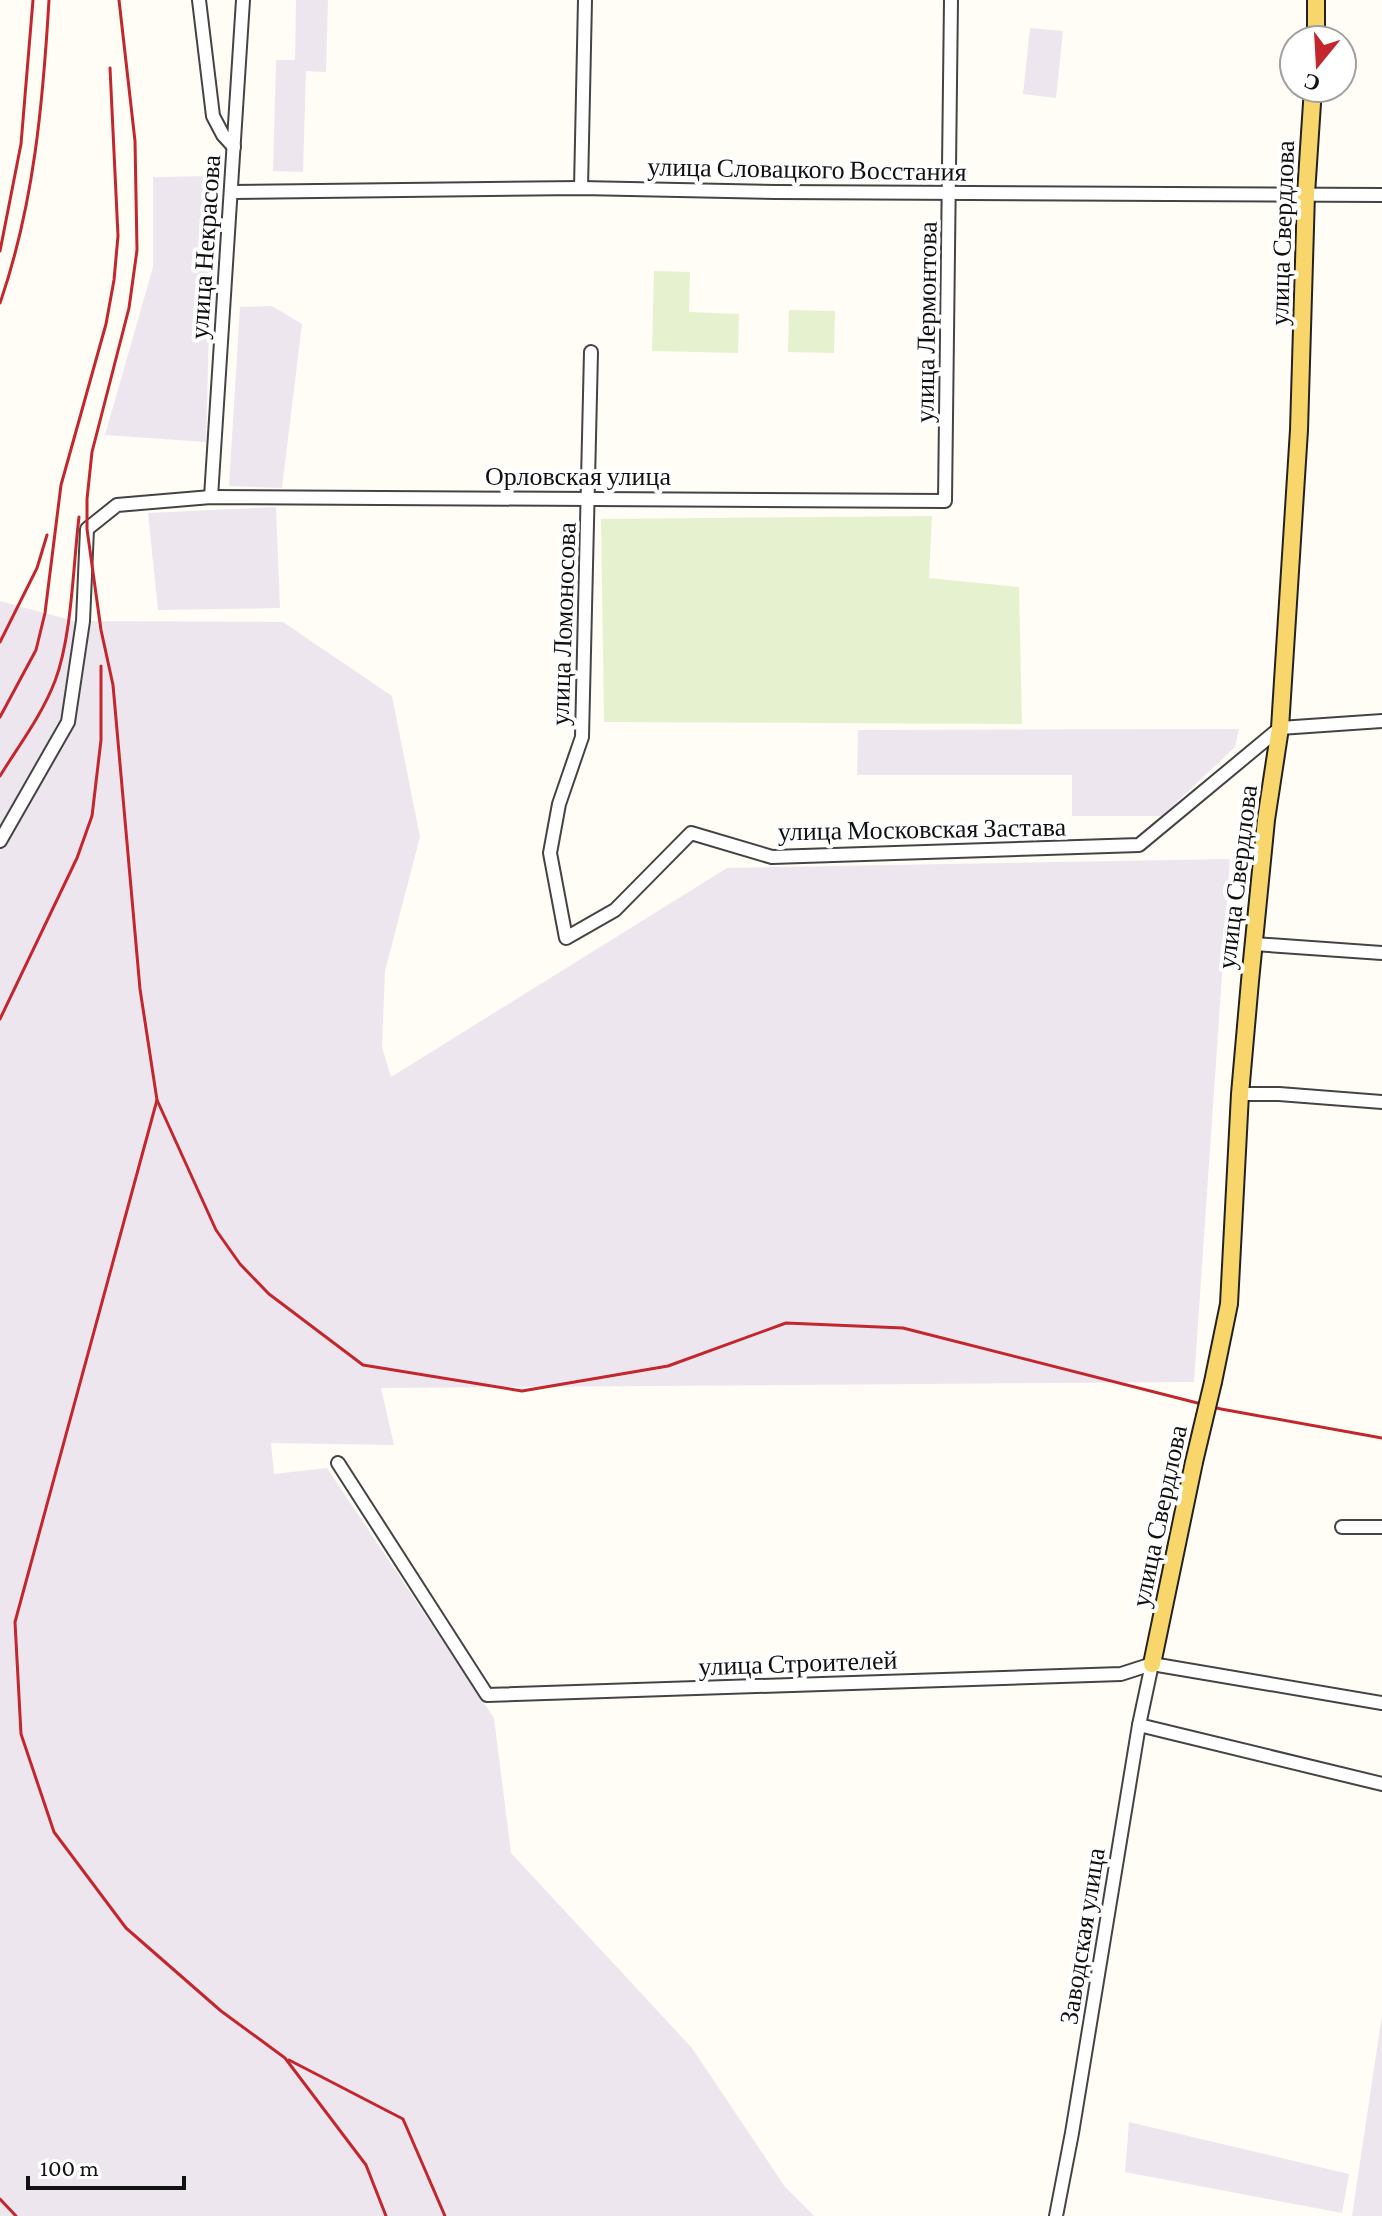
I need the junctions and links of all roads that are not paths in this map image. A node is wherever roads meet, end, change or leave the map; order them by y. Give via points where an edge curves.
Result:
1 (199, 0) edge
2 (243, 0) edge
3 (585, 0) edge
4 (951, 0) edge
5 (1316, 0) edge
6 (1316, 24) edge
7 (1312, 104) edge
8 (234, 147) junction
9 (581, 188) junction
10 (231, 192) junction
11 (949, 193) junction
12 (1306, 194) junction
13 (1382, 195) edge
14 (591, 352) dead end
15 (211, 497) junction
16 (589, 497) junction
17 (945, 501) joint
18 (1382, 721) edge
19 (1280, 728) junction
20 (0, 841) edge
21 (566, 938) joint
22 (1254, 944) junction
23 (1382, 953) edge
24 (1240, 1094) junction
25 (1382, 1102) edge
26 (338, 1463) dead end
27 (1342, 1527) dead end
28 (1382, 1527) edge
29 (1152, 1664) junction
30 (1382, 1703) edge
31 (1139, 1725) junction
32 (1382, 1784) edge
33 (1056, 2216) edge

1 - 8 street via 213,116
2 - 8 street, улица Некрасова
3 - 9 street
4 - 11 street, улица Лермонтова
5 - 6 main road
7 - 12 main road, улица Свердлова
8 - 10 street, улица Некрасова
9 - 10 street, улица Словацкого Восстания
9 - 11 street, улица Словацкого Восстания
10 - 15 street, улица Некрасова
11 - 12 street, улица Словацкого Восстания
11 - 17 street, улица Лермонтова
12 - 13 street, улица Словацкого Восстания
12 - 19 main road, улица Свердлова via 1299,430
14 - 16 street, улица Ломоносова
15 - 16 street, Орловская улица
15 - 20 street, Орловская улица via 117,505 87,529 83,621 68,722
16 - 17 street, Орловская улица
16 - 21 street, улица Ломоносова via 582,737 559,804 550,853
18 - 19 street
19 - 21 street, улица Московская Застава via 1139,845 772,857 691,833 615,910
19 - 22 main road, улица Свердлова
22 - 23 street
22 - 24 main road, улица Свердлова
24 - 25 street
24 - 29 main road, улица Свердлова, bridge via 1229,1304
26 - 29 street, улица Строителей via 487,1695 1121,1674
27 - 28 street
29 - 30 street, улица Строителей
29 - 31 street, Заводская улица
31 - 32 street
31 - 33 street, Заводская улица

